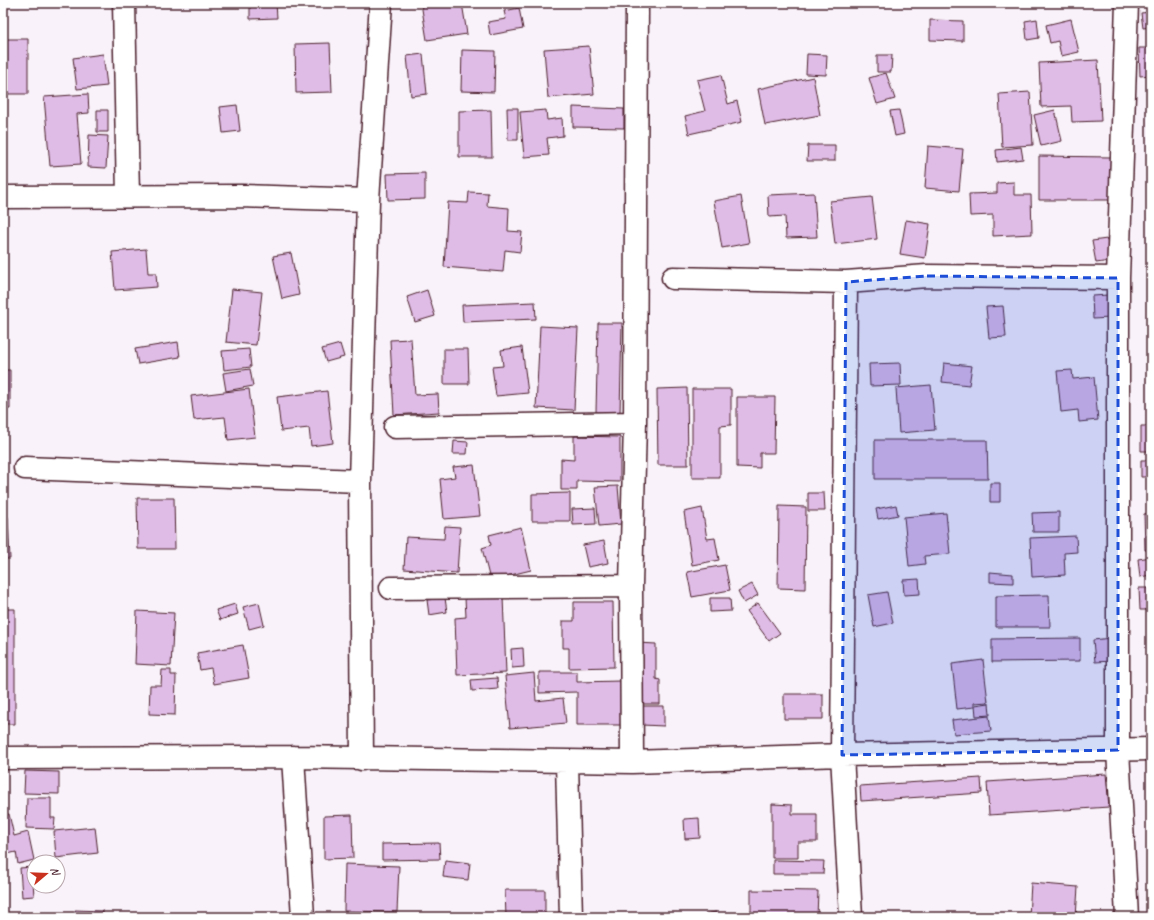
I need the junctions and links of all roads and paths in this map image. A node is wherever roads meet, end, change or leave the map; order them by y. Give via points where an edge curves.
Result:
1 (124, 3) edge
2 (380, 3) edge
3 (638, 3) edge
4 (649, 3) edge
5 (1127, 3) edge
6 (128, 196) junction
7 (3, 197) edge
8 (368, 200) junction
9 (673, 278) dead end
10 (1118, 278) junction
11 (846, 282) junction
12 (635, 423) junction
13 (395, 427) dead end
14 (25, 468) dead end
15 (360, 481) junction
16 (631, 586) junction
17 (390, 588) dead end
18 (1151, 749) edge
19 (1118, 750) junction
20 (842, 754) junction
21 (293, 757) junction
22 (3, 758) edge
23 (362, 759) junction
24 (567, 762) junction
25 (632, 762) junction
26 (303, 917) edge
27 (571, 917) edge
28 (851, 917) edge
29 (1127, 917) edge

1 - 6 street
2 - 8 street
3 - 4 street
3 - 12 street
5 - 10 street
6 - 7 street
6 - 8 street
8 - 15 street
9 - 11 street
10 - 11 street via 927,276
10 - 19 street
11 - 20 street
12 - 13 street
12 - 16 street
14 - 15 street
15 - 23 street
16 - 17 street
16 - 25 street
18 - 19 street
19 - 20 street
19 - 29 street
20 - 25 street
20 - 28 street
21 - 22 street
21 - 23 street
21 - 26 street
23 - 24 street
24 - 25 street
24 - 27 street

